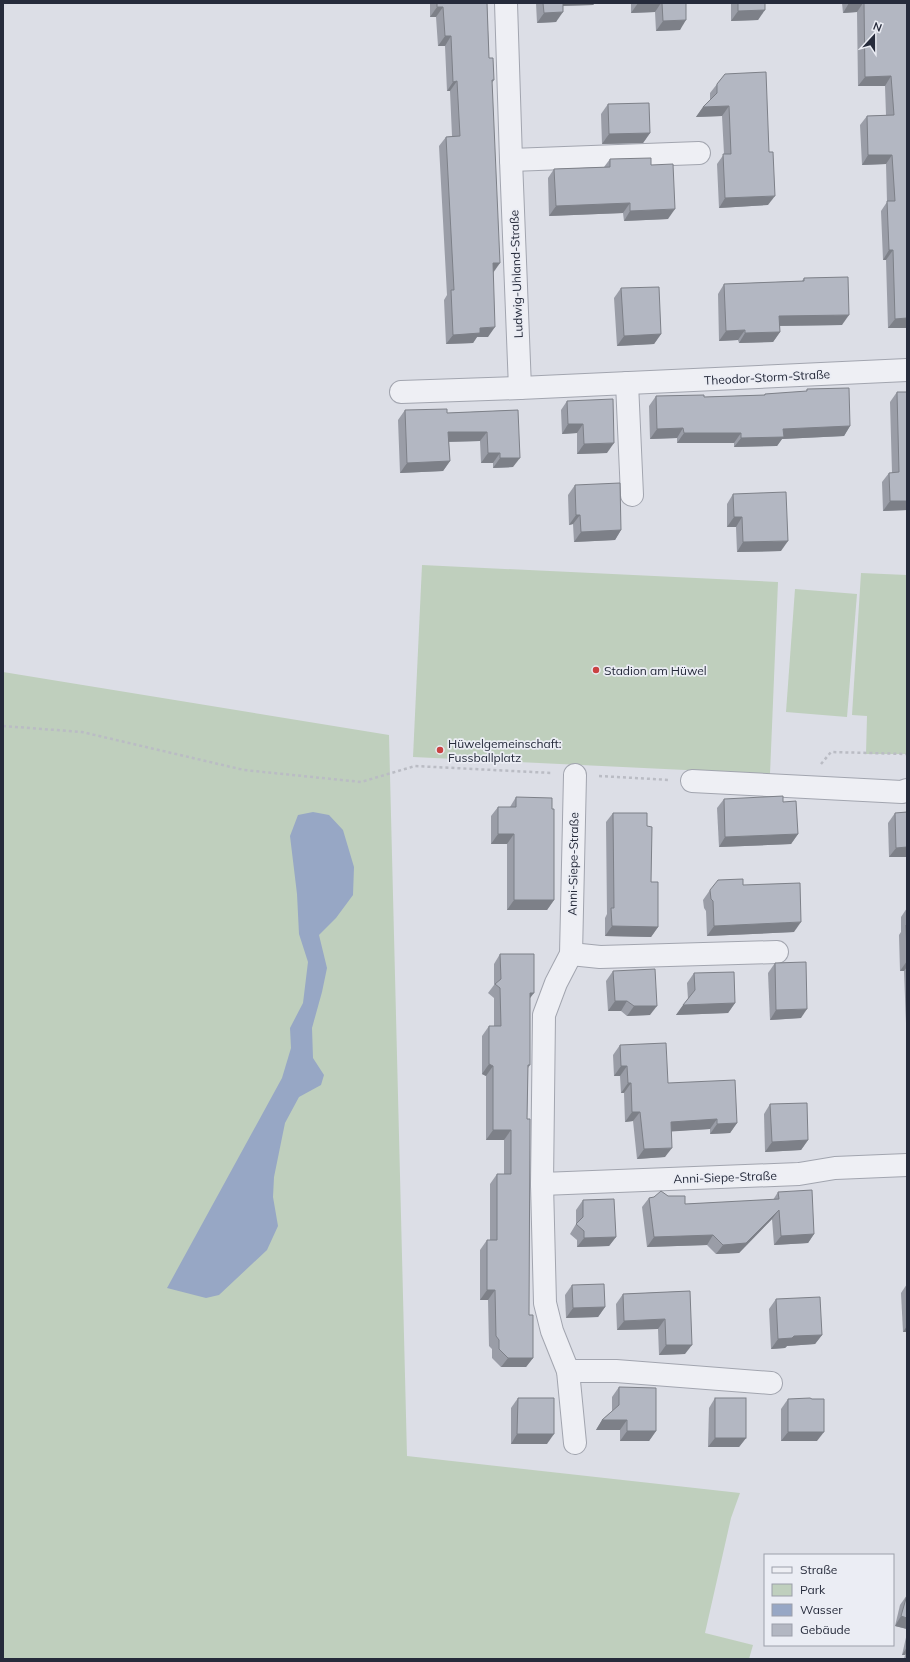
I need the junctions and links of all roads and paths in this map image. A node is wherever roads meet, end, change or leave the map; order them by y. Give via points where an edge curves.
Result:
1 (506, 3) edge
2 (699, 153) dead end
3 (511, 160) junction
4 (907, 370) edge
5 (627, 383) junction
6 (520, 388) junction
7 (401, 392) dead end
8 (632, 495) dead end
9 (3, 726) edge
10 (907, 754) edge
11 (575, 775) junction
12 (692, 781) joint
13 (803, 788) junction
14 (907, 790) edge
15 (777, 952) dead end
16 (571, 954) junction
17 (907, 1165) edge
18 (542, 1184) junction
19 (568, 1371) junction
20 (771, 1383) dead end
21 (574, 1443) dead end

1 - 3 street, Ludwig-Uhland-Straße
2 - 3 street
3 - 6 street, Ludwig-Uhland-Straße
4 - 5 street, Theodor-Storm-Straße
5 - 6 street, Theodor-Storm-Straße
5 - 8 street
6 - 7 street, Theodor-Storm-Straße
9 - 11 path via 82,732 244,770 361,782 415,766
10 - 13 path via 831,752
11 - 12 path
11 - 16 street, Anni-Siepe-Straße
12 - 13 street
13 - 14 street via 902,792
15 - 16 street via 600,957
16 - 18 street, Anni-Siepe-Straße via 544,1015
17 - 18 street, Anni-Siepe-Straße via 835,1168 799,1174
18 - 19 street, Anni-Siepe-Straße via 545,1303 552,1331
19 - 20 street
19 - 21 street, Anni-Siepe-Straße

